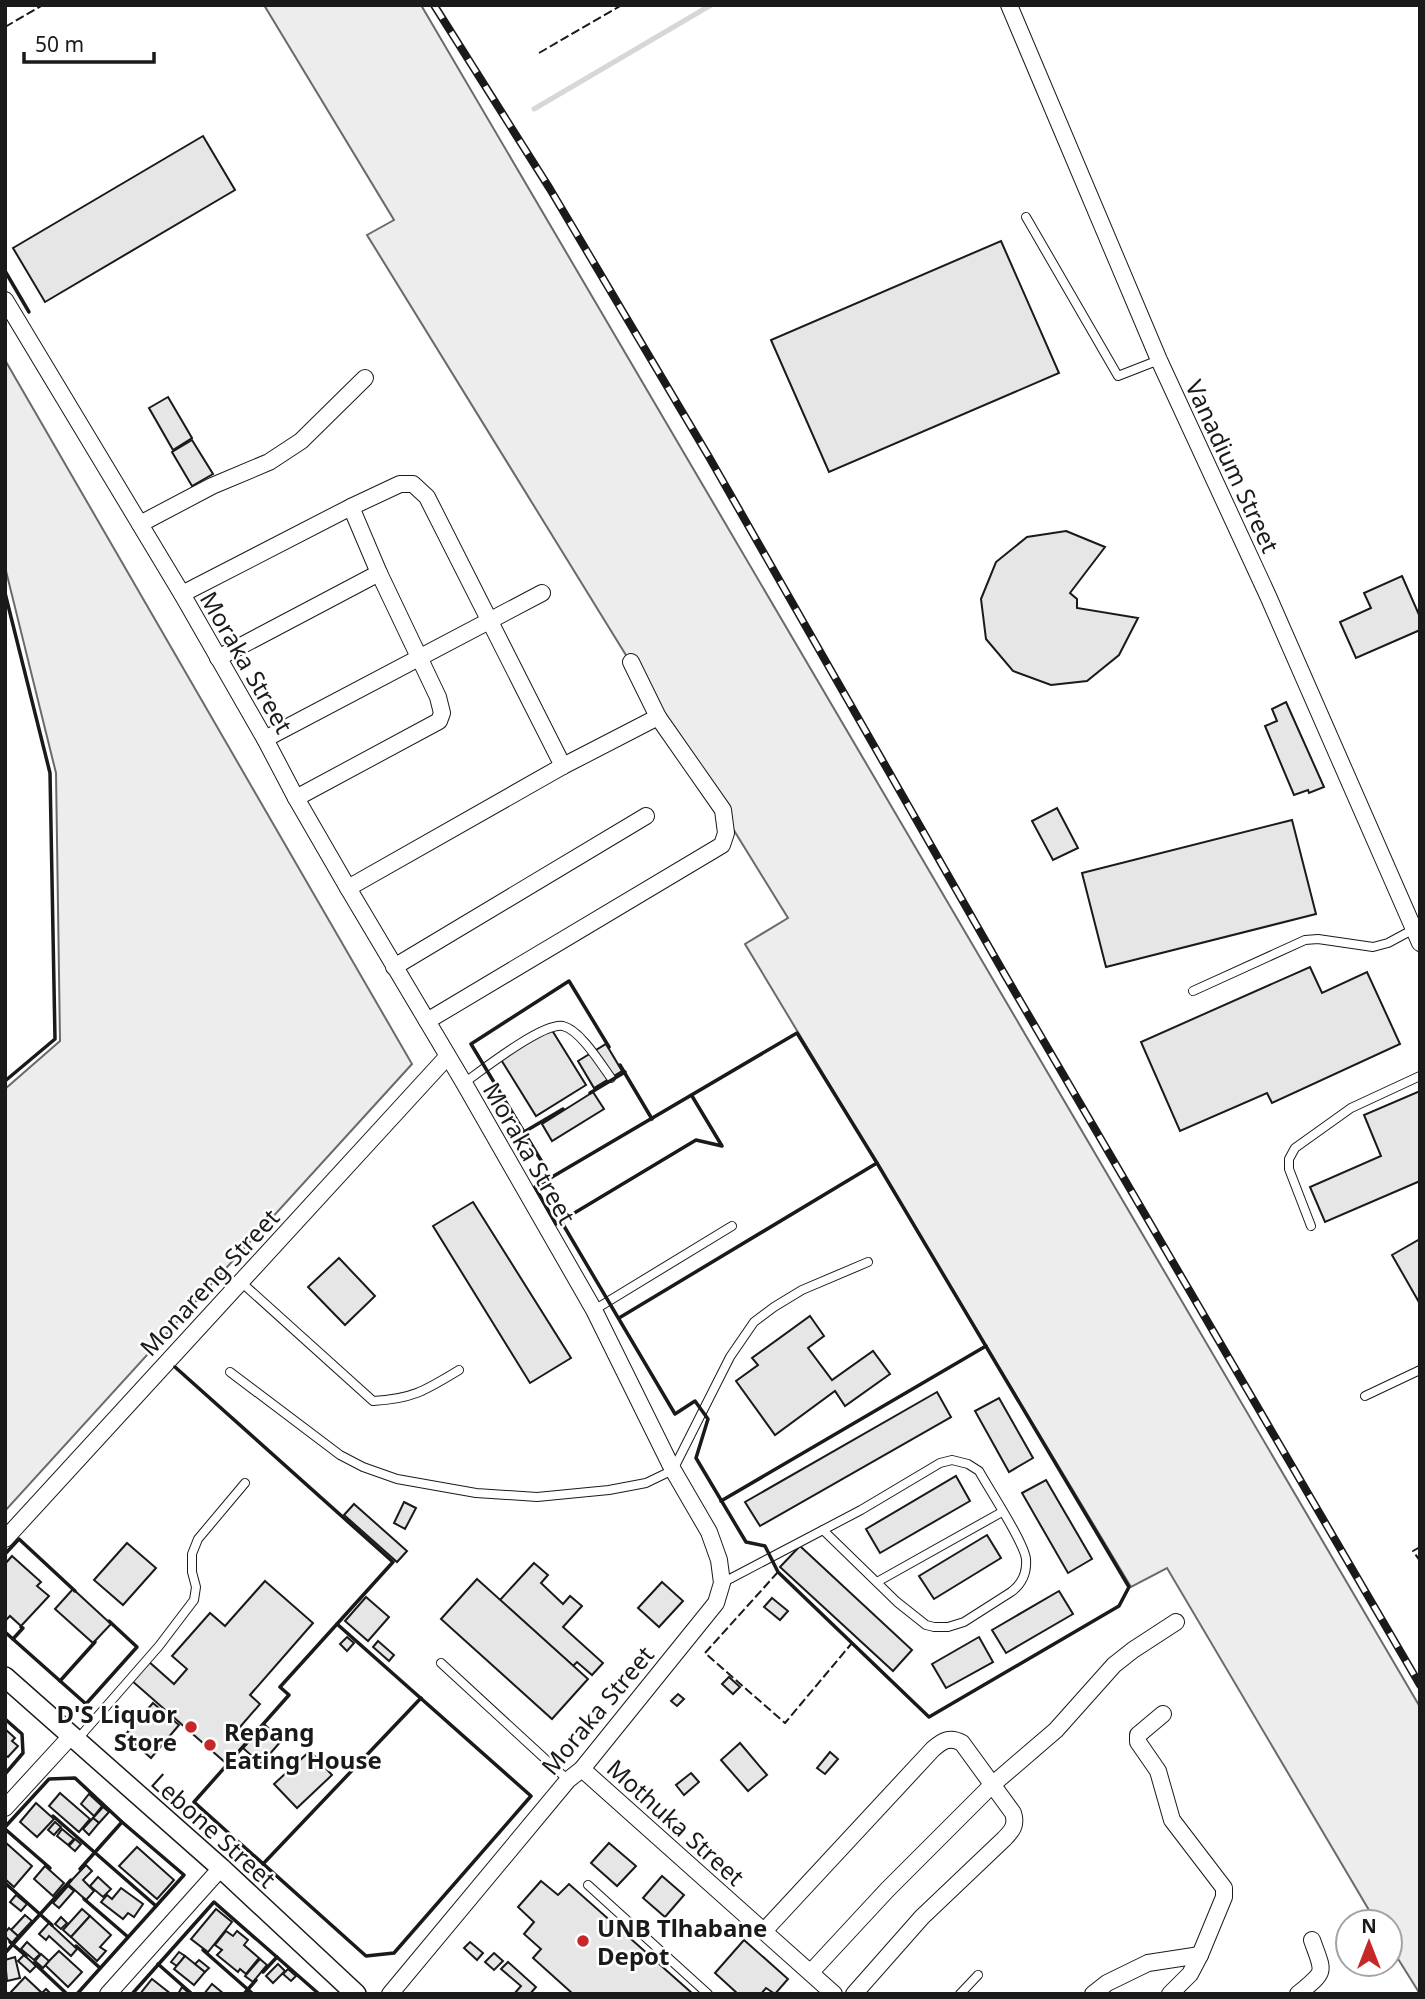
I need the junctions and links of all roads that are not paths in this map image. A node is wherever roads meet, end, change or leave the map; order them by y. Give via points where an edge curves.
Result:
1 (1009, 5) edge
2 (1026, 217) dead end
3 (5, 300) edge
4 (1159, 360) junction
5 (365, 378) dead end
6 (351, 507) junction
7 (140, 524) junction
8 (379, 573) junction
9 (542, 593) dead end
10 (182, 594) junction
11 (490, 619) junction
12 (419, 657) junction
13 (218, 658) junction
14 (631, 662) dead end
15 (658, 717) junction
16 (265, 739) junction
17 (563, 766) junction
18 (296, 798) junction
19 (646, 816) dead end
20 (348, 888) junction
21 (1418, 933) edge
22 (394, 967) junction
23 (1193, 991) dead end
24 (427, 1021) junction
25 (447, 1057) junction
26 (1420, 1076) edge
27 (611, 1078) dead end
28 (464, 1083) junction
29 (732, 1226) dead end
30 (1311, 1226) dead end
31 (868, 1262) dead end
32 (241, 1282) junction
33 (594, 1310) junction
34 (458, 1370) dead end
35 (1420, 1370) edge
36 (230, 1372) dead end
37 (1365, 1396) dead end
38 (673, 1470) junction
39 (246, 1483) dead end
40 (1002, 1512) junction
41 (824, 1530) junction
42 (5, 1539) edge
43 (877, 1582) junction
44 (722, 1583) junction
45 (1176, 1622) dead end
46 (441, 1663) dead end
47 (5, 1677) edge
48 (1163, 1714) dead end
49 (74, 1738) junction
50 (582, 1769) junction
51 (568, 1780) junction
52 (992, 1785) junction
53 (5, 1808) edge
54 (221, 1868) junction
55 (588, 1885) dead end
56 (764, 1931) junction
57 (1312, 1940) dead end
58 (1200, 1955) junction
59 (811, 1972) junction
60 (978, 1975) dead end
61 (108, 1994) edge
62 (356, 1994) edge
63 (390, 1994) edge
64 (708, 1994) edge
65 (834, 1994) edge
66 (854, 1994) edge
67 (960, 1994) edge
68 (1093, 1994) edge
69 (1170, 1994) edge
70 (1298, 1994) edge

1 - 4 street, Vanadium Street
2 - 4 lane via 1118,376
3 - 7 street, Moraka Street
4 - 21 street, Vanadium Street
5 - 7 street via 301,441 269,462
6 - 8 street
6 - 10 street
6 - 11 street via 400,484 418,487 427,496
7 - 10 street, Moraka Street
8 - 12 street
8 - 13 street
9 - 11 street
10 - 13 street, Moraka Street
11 - 12 street
11 - 17 street
12 - 16 street
12 - 18 street via 441,706 439,721
13 - 16 street, Moraka Street
14 - 15 street
15 - 17 street
15 - 24 street via 723,810 726,833 722,845
16 - 18 street, Moraka Street
17 - 20 street
18 - 20 street, Moraka Street
19 - 22 street
20 - 22 street, Moraka Street
21 - 23 lane via 1373,947 1305,940
22 - 24 street, Moraka Street
24 - 25 street, Moraka Street
25 - 28 street, Moraka Street
25 - 32 street, Monareng Street
26 - 30 lane via 1351,1108 1291,1153 1289,1169
27 - 28 lane via 573,1031 552,1026
28 - 33 street, Moraka Street
29 - 33 lane
31 - 38 lane via 802,1290 754,1322 730,1357
32 - 34 lane via 373,1401 421,1393
32 - 42 street, Monareng Street
33 - 38 street, Moraka Street
35 - 37 lane
36 - 38 lane via 340,1455 397,1479 475,1493 537,1497 646,1483
38 - 44 street, Moraka Street via 709,1532
39 - 49 lane via 198,1539 192,1554 194,1600 159,1646
40 - 41 lane via 979,1471 952,1460
40 - 43 lane
40 - 43 lane via 1024,1553 1023,1579 1012,1592 964,1622 948,1627 926,1625
41 - 43 lane
41 - 44 lane
44 - 50 street, Moraka Street via 716,1603
45 - 52 street via 1114,1665 1056,1730
46 - 51 lane
47 - 49 street, Lebone Street
48 - 58 street via 1139,1735 1138,1742 1158,1771 1172,1820 1224,1888
49 - 53 street
49 - 54 street, Lebone Street
50 - 51 street, Moraka Street
50 - 56 street, Mothuka Street
51 - 63 street, Moraka Street
52 - 56 street via 962,1743 953,1739 940,1743
52 - 59 street
52 - 66 street via 1013,1813 1013,1829 922,1917
54 - 61 street
54 - 62 street, Lebone Street
55 - 64 lane
56 - 59 street, Mothuka Street
57 - 70 street via 1322,1968
58 - 68 street via 1148,1963
58 - 69 street via 1190,1974
59 - 65 street, Mothuka Street
60 - 67 lane

